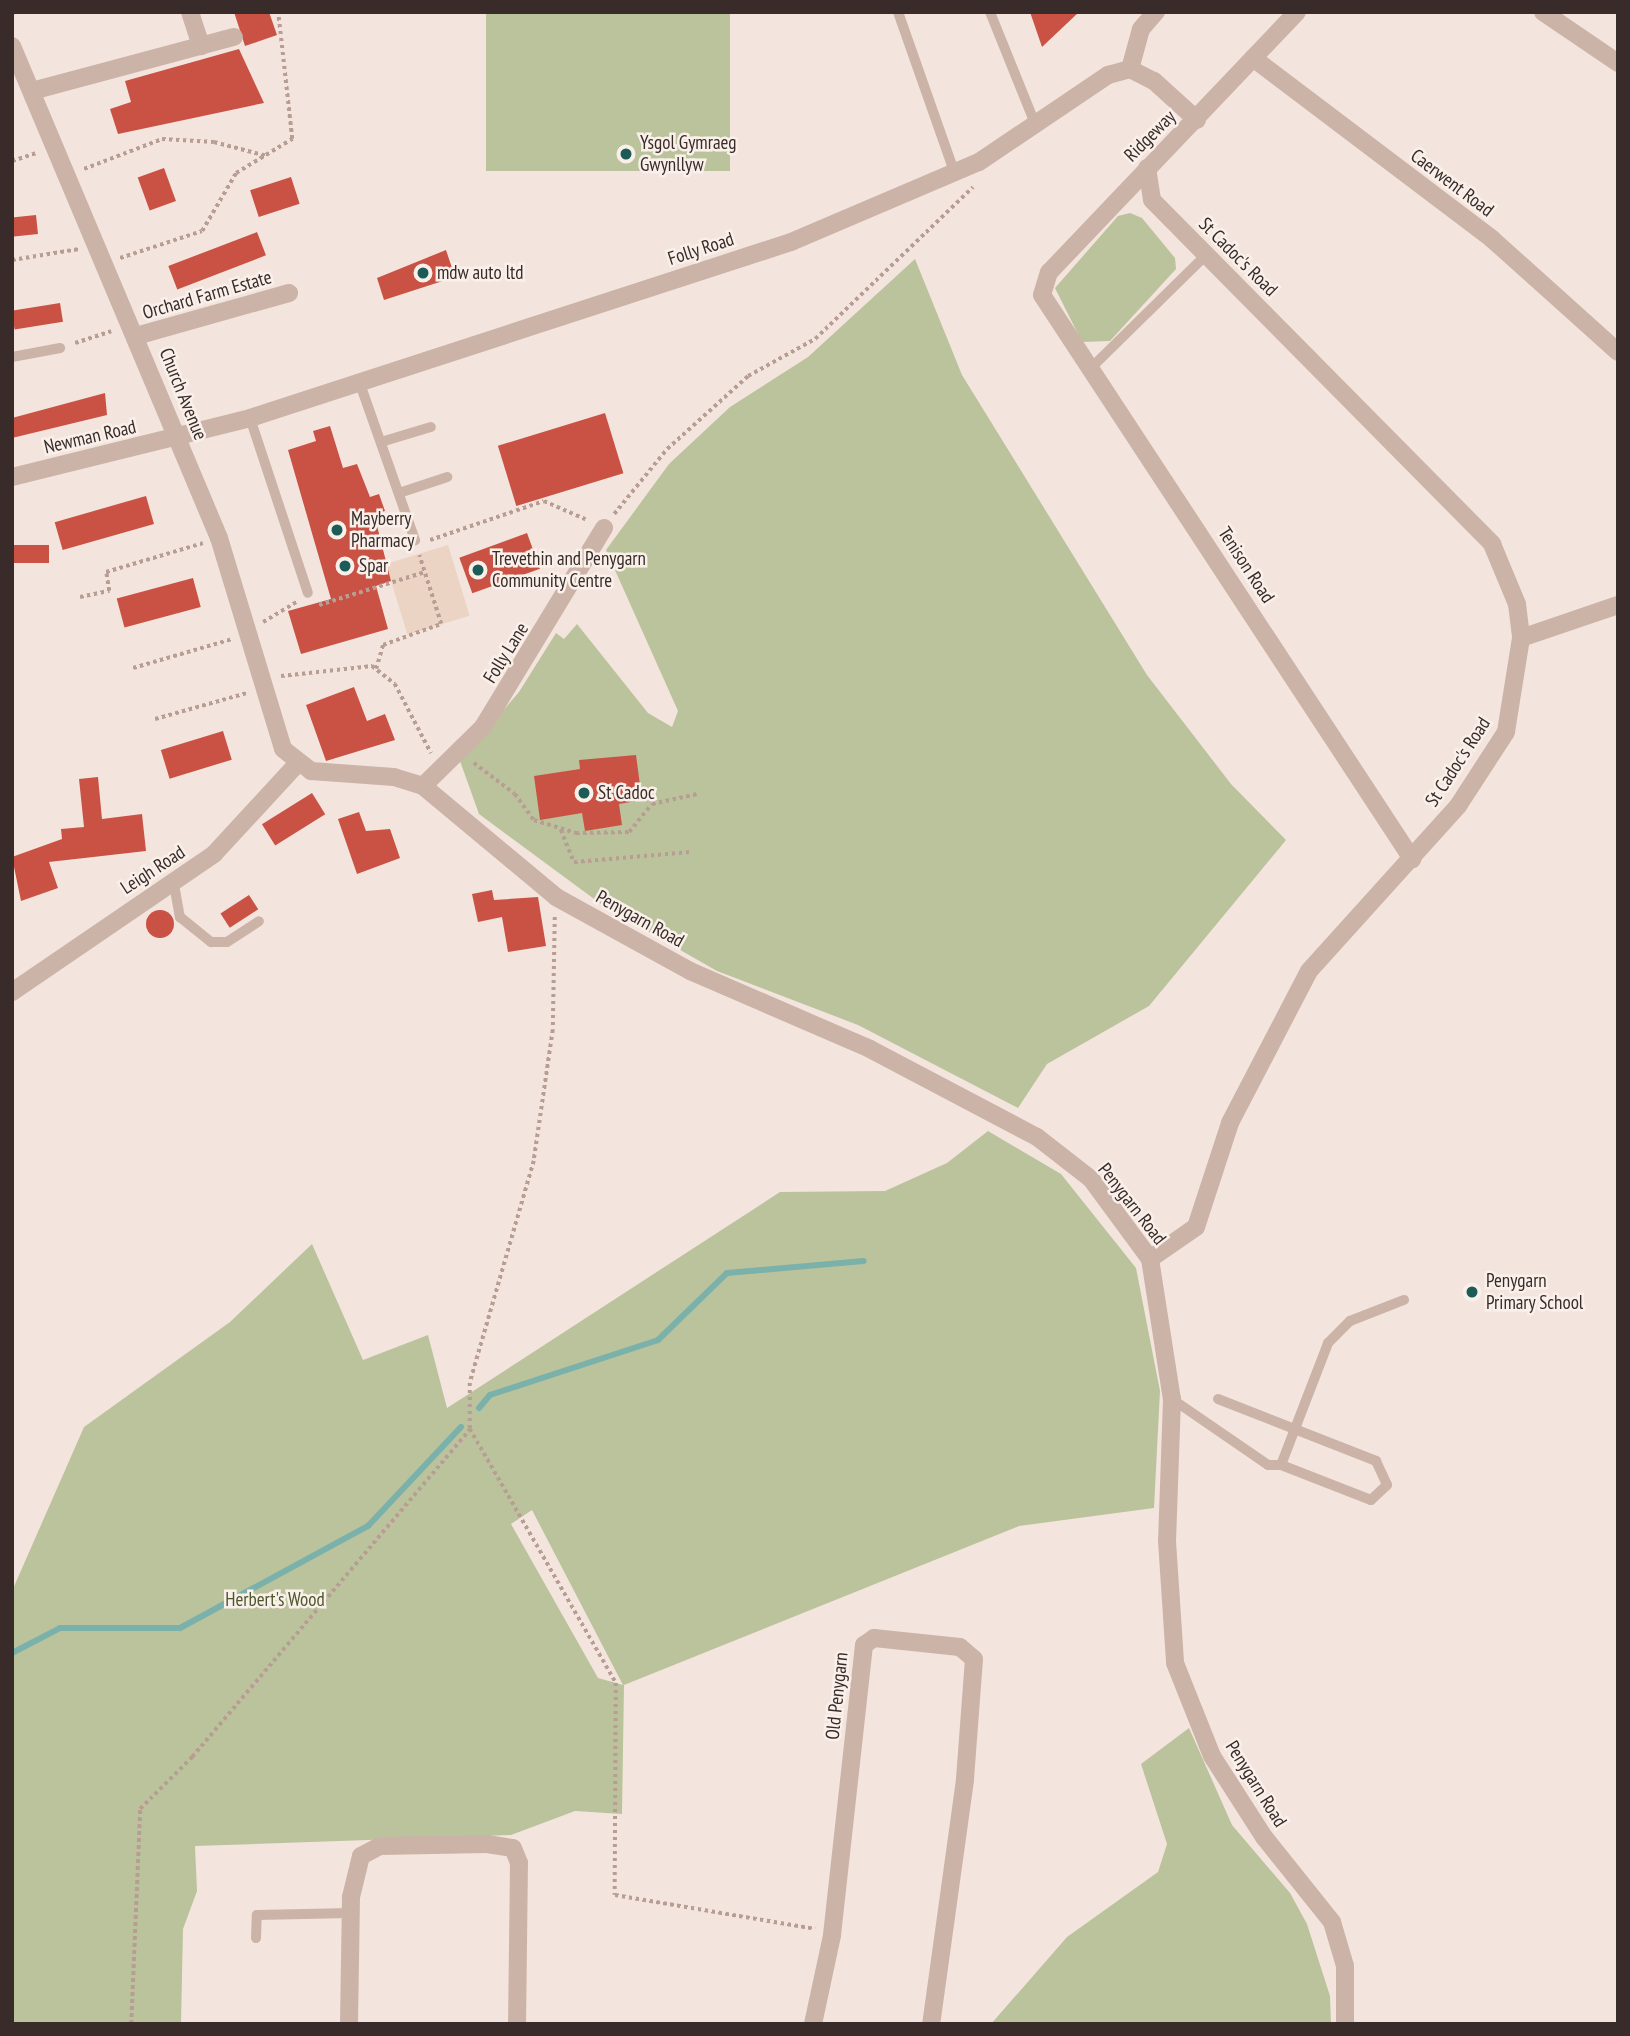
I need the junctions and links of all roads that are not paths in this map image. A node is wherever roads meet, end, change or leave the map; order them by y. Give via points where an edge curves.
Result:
1 (190, 12) edge
2 (898, 12) edge
3 (990, 12) edge
4 (1156, 12) edge
5 (1297, 12) edge
6 (1543, 12) edge
7 (234, 37) dead end
8 (12, 46) edge
9 (201, 46) junction
10 (1253, 58) junction
11 (1618, 62) edge
12 (1130, 69) junction
13 (32, 91) junction
14 (1197, 120) junction
15 (1036, 127) junction
16 (1147, 168) junction
17 (955, 174) junction
18 (1206, 255) junction
19 (289, 293) dead end
20 (1042, 295) joint
21 (134, 331) junction
22 (60, 348) road end
23 (1618, 352) edge
24 (12, 357) edge
25 (1092, 367) junction
26 (359, 381) junction
27 (250, 418) junction
28 (431, 427) dead end
29 (178, 438) junction
30 (381, 442) junction
31 (12, 477) edge
32 (447, 477) dead end
33 (399, 493) junction
34 (604, 528) road end
35 (415, 540) dead end
36 (308, 593) road end
37 (1618, 605) edge
38 (1521, 638) junction
39 (298, 763) junction
40 (424, 786) junction
41 (1412, 859) junction
42 (174, 884) junction
43 (259, 921) dead end
44 (12, 992) edge
45 (1150, 1259) junction
46 (1404, 1300) dead end
47 (1172, 1399) junction
48 (1217, 1399) dead end
49 (1295, 1429) junction
50 (1281, 1465) junction
51 (351, 1913) junction
52 (256, 1938) dead end
53 (349, 2024) edge
54 (517, 2024) edge
55 (813, 2024) edge
56 (931, 2024) edge
57 (1345, 2024) edge

1 - 9 street
2 - 17 lane
3 - 15 lane
4 - 12 street via 1141,29
5 - 10 street, Ridgeway
6 - 11 street
7 - 9 street
8 - 13 street, Church Avenue
9 - 13 street
10 - 14 street, Ridgeway
10 - 23 street, Caerwent Road via 1492,239
12 - 14 street via 1154,81
12 - 15 street, Folly Road via 1108,75
13 - 21 street, Church Avenue
14 - 16 street, Ridgeway
15 - 17 street, Folly Road
16 - 18 street, St Cadoc's Road via 1152,200
16 - 20 street, Ridgeway via 1049,272
17 - 26 street, Folly Road via 791,242
18 - 25 lane
18 - 38 street, St Cadoc's Road via 1492,544 1517,604
19 - 21 street, Orchard Farm Estate
20 - 25 street, Tenison Road
21 - 29 street, Church Avenue
22 - 24 lane
25 - 41 street, Tenison Road
26 - 27 street, Folly Road
26 - 30 lane
27 - 29 street, Folly Road
27 - 36 lane
28 - 30 lane
29 - 31 street, Newman Road
29 - 39 street, Church Avenue via 219,538 283,749
30 - 33 lane
32 - 33 lane
33 - 35 lane
34 - 40 street, Folly Lane via 526,664 459,750
37 - 38 street via 1591,619
38 - 41 street, St Cadoc's Road via 1506,733
39 - 40 street, Penygarn Road via 328,775 394,777
39 - 42 street, Leigh Road via 214,854
40 - 45 street, Penygarn Road via 556,897 690,971 870,1049 1037,1137 1091,1179
41 - 45 street, St Cadoc's Road via 1309,971 1230,1123 1196,1227
42 - 43 lane via 180,917 211,942 227,942
42 - 44 street, Leigh Road
45 - 47 street, Penygarn Road
46 - 49 lane via 1350,1321 1328,1343
47 - 50 lane via 1268,1465
47 - 57 street, Penygarn Road via 1167,1541 1175,1663 1212,1756 1264,1837 1332,1922 1345,1966
48 - 49 lane
49 - 50 lane
49 - 50 lane via 1376,1461 1387,1485 1371,1500
51 - 52 lane via 257,1915
51 - 53 street
51 - 54 street via 361,1856 380,1846 513,1848 519,1863
55 - 56 street, Old Penygarn via 832,1935 864,1645 874,1638 960,1647 974,1658 965,1780

